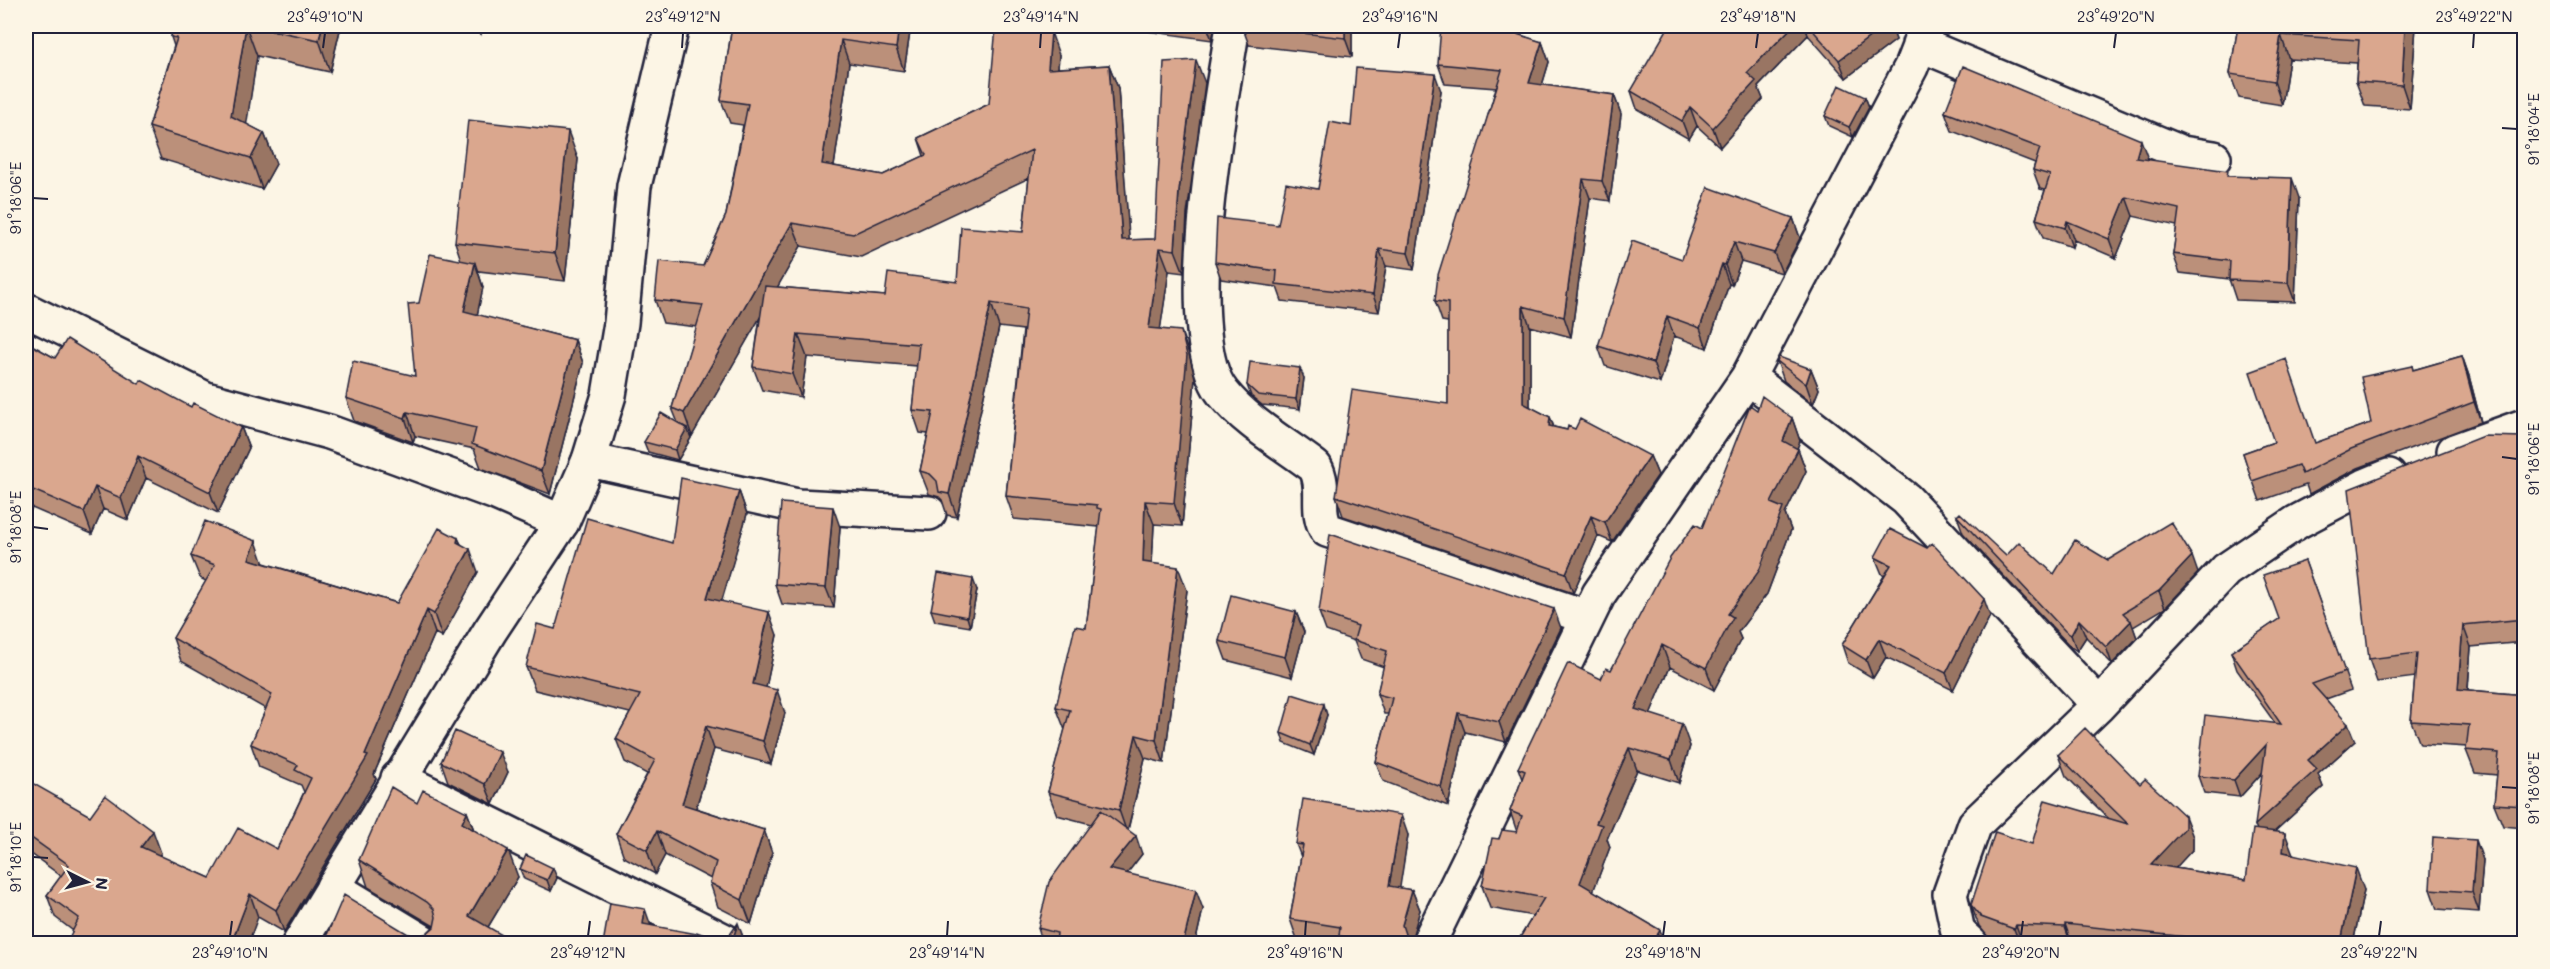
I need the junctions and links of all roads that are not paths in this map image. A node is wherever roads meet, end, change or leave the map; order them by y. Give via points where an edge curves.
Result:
1 (672, 26) edge
2 (1233, 26) edge
3 (1923, 35) edge
4 (2214, 158) dead end
5 (26, 310) edge
6 (1748, 377) junction
7 (2524, 426) edge
8 (589, 460) junction
9 (929, 513) dead end
10 (562, 522) junction
11 (1587, 617) junction
12 (2099, 705) junction
13 (398, 778) junction
14 (333, 887) junction
15 (724, 941) edge
16 (299, 944) edge
17 (428, 944) edge
18 (1428, 944) edge
19 (1971, 944) edge

1 - 8 street via 634,186 621,322 609,395
2 - 11 street via 1206,214 1201,298 1209,363 1222,392 1244,414 1315,467 1321,477 1322,523 1327,530
3 - 4 street via 2182,153
3 - 6 street via 1911,67
5 - 10 street via 206,399 329,432 496,493
6 - 11 street
6 - 12 street via 1906,499
7 - 12 street via 2365,486 2297,522 2226,570
8 - 9 street via 798,506
8 - 10 street
10 - 13 street
11 - 18 street
12 - 19 street via 1975,824 1950,894 1958,932
13 - 14 street
13 - 15 street
14 - 16 street
14 - 17 street

